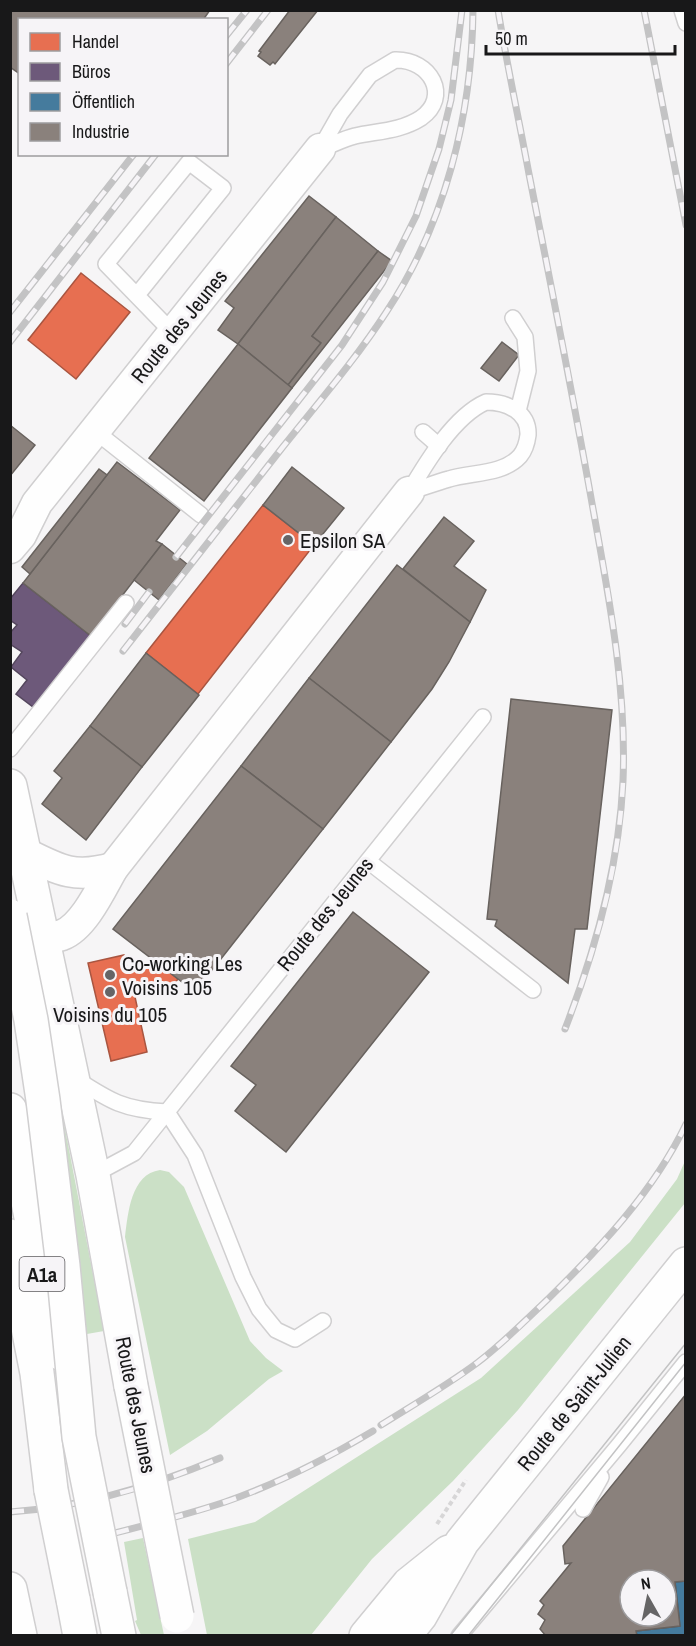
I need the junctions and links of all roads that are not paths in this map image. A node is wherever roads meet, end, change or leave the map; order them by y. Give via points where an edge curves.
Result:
1 (682, 10) edge
2 (686, 23) edge
3 (320, 149) junction
4 (137, 296) junction
5 (513, 318) dead end
6 (173, 333) junction
7 (518, 411) junction
8 (95, 431) junction
9 (423, 432) dead end
10 (439, 446) junction
11 (409, 492) junction
12 (24, 508) edge
13 (201, 515) dead end
14 (10, 548) edge
15 (126, 603) dead end
16 (483, 717) dead end
17 (10, 749) edge
18 (10, 786) edge
19 (23, 852) junction
20 (368, 861) junction
21 (113, 868) junction
22 (10, 916) edge
23 (43, 939) junction
24 (10, 946) edge
25 (533, 990) dead end
26 (72, 1077) junction
27 (10, 1110) edge
28 (167, 1112) junction
29 (93, 1175) junction
30 (10, 1236) edge
31 (686, 1264) edge
32 (323, 1321) dead end
33 (10, 1344) edge
34 (686, 1362) edge
35 (79, 1437) junction
36 (619, 1445) junction
37 (51, 1490) junction
38 (584, 1509) dead end
39 (462, 1542) junction
40 (404, 1588) junction
41 (10, 1589) edge
42 (178, 1626) edge
43 (20, 1635) edge
44 (80, 1635) edge
45 (118, 1635) edge
46 (348, 1635) edge
47 (366, 1635) edge
48 (404, 1635) edge
49 (459, 1635) edge

1 - 2 lane
3 - 3 lane via 368,69 395,60 418,64 431,76 433,104 421,118 400,128 353,137
3 - 6 street, Route des Jeunes
4 - 4 lane via 106,264 189,162 224,188
4 - 6 lane
5 - 7 lane via 525,337 528,371
6 - 8 street, Route des Jeunes
7 - 10 lane via 499,402 486,402 474,408
7 - 11 lane via 528,426 527,444 519,457 495,470 451,478
8 - 12 street, Route des Jeunes
8 - 13 lane
9 - 10 lane
10 - 11 lane
11 - 21 street
12 - 14 street, Route des Jeunes via 21,535
15 - 17 lane
16 - 20 lane, Route des Jeunes
18 - 19 main road, Route des Jeunes
19 - 21 street via 69,872 92,873
19 - 23 main road, Route des Jeunes
20 - 25 lane
20 - 28 lane, Route des Jeunes
21 - 23 street via 80,921 64,934
22 - 35 main road, bridge via 44,1100
23 - 24 main road
23 - 26 main road, Route des Jeunes
26 - 28 lane via 124,1107
26 - 29 main road, Route des Jeunes
27 - 35 main road, A1a, bridge
28 - 29 lane, Route des Jeunes via 134,1153
28 - 32 lane via 195,1155 259,1308 276,1330 295,1339
29 - 42 main road, Route des Jeunes, bridge
30 - 37 main road, A1a via 37,1373
31 - 39 main road, Route de Saint-Julien
33 - 37 main road
34 - 36 lane
35 - 45 main road, A1a, bridge
36 - 38 lane
36 - 49 lane
37 - 44 main road, A1a, bridge
39 - 40 main road, Route de Saint-Julien
39 - 48 main road, Route de Saint-Julien via 420,1616
40 - 46 main road
40 - 47 main road, Route de Saint-Julien
41 - 43 main road

